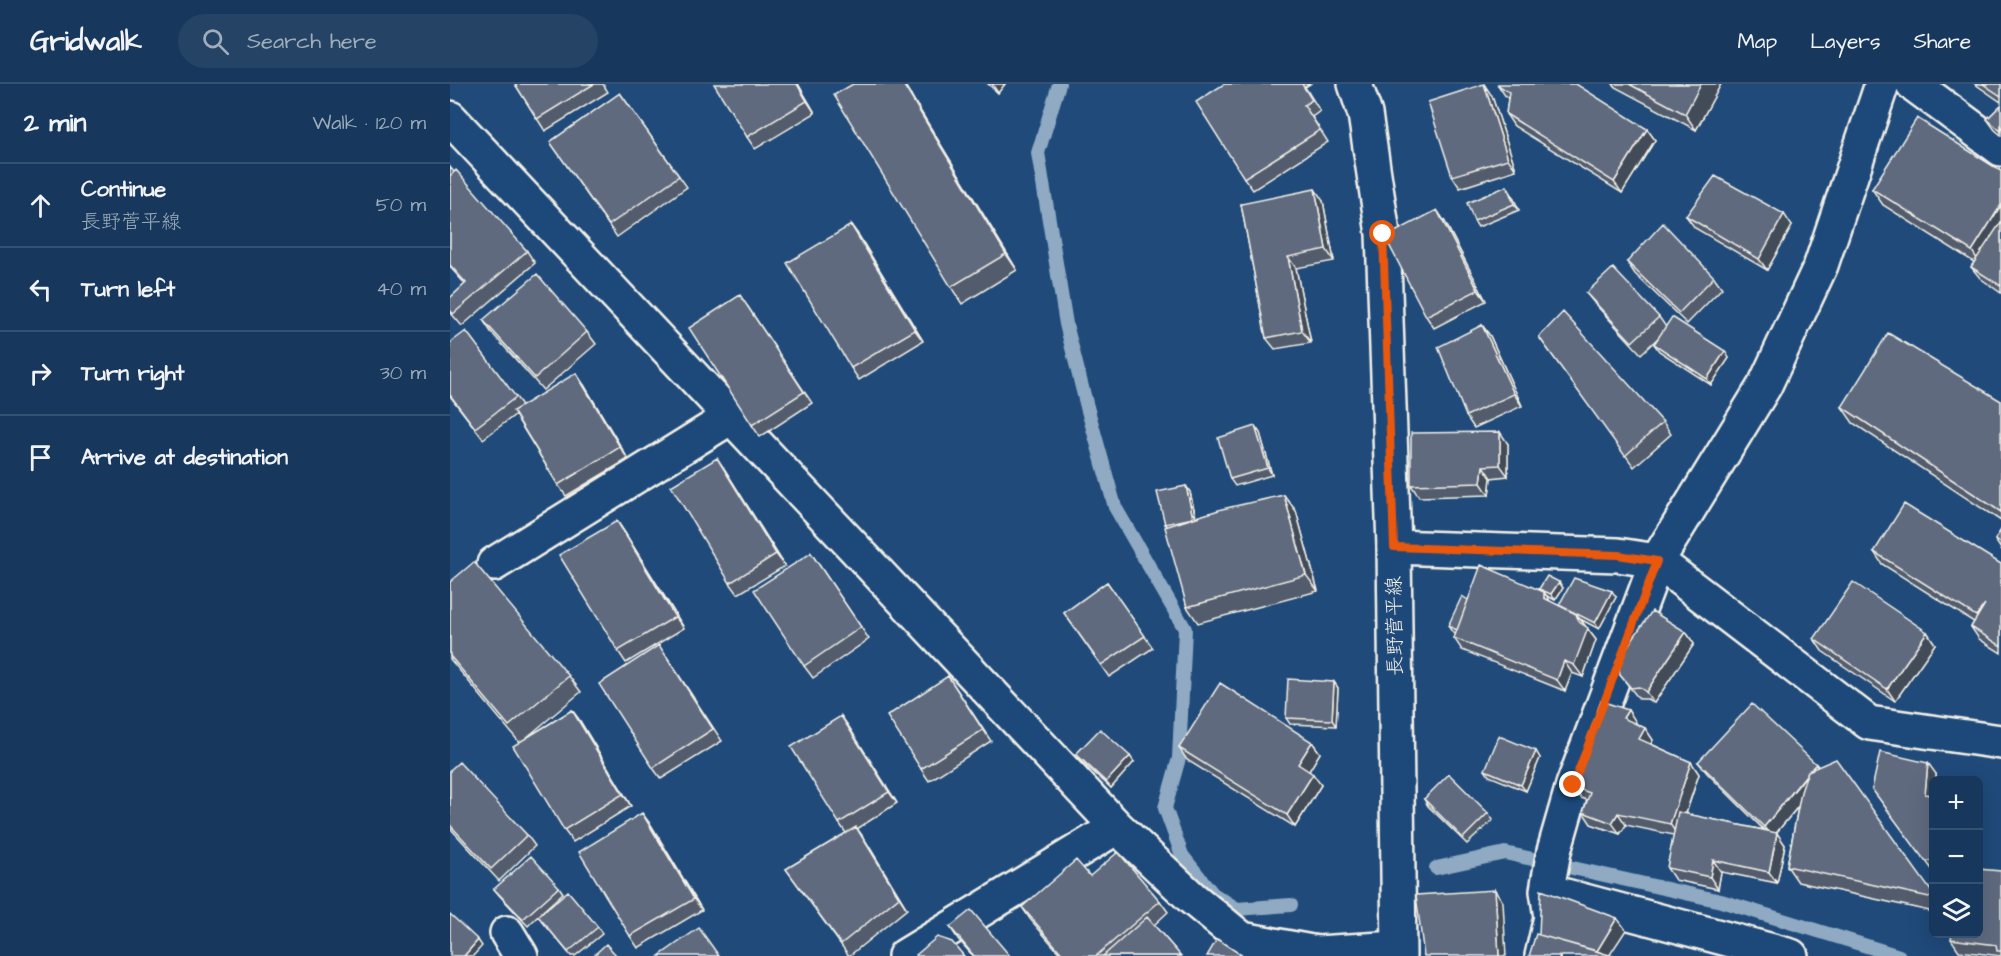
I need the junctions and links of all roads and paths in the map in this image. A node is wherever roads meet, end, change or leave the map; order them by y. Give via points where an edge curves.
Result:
1 (1355, 84) edge
2 (1882, 84) edge
3 (1913, 84) edge
4 (450, 118) edge
5 (2001, 149) edge
6 (731, 417) junction
7 (1394, 547) junction
8 (1657, 561) junction
9 (494, 564) dead end
10 (2001, 742) edge
11 (1117, 827) junction
12 (1550, 873) junction
13 (1399, 952) edge
14 (905, 956) edge
15 (1542, 956) edge
16 (1791, 956) edge

1 - 7 street, 長野菅平線 via 1365,114 1383,234
2 - 8 street via 1821,265 1765,385
3 - 5 street
4 - 6 street
6 - 9 street
6 - 11 street
7 - 8 street via 1618,555
7 - 13 street, 長野菅平線
8 - 10 street via 1869,723
8 - 12 street via 1573,785
11 - 13 street via 1242,939 1317,954
11 - 14 street
12 - 15 street via 1551,917
12 - 16 street

